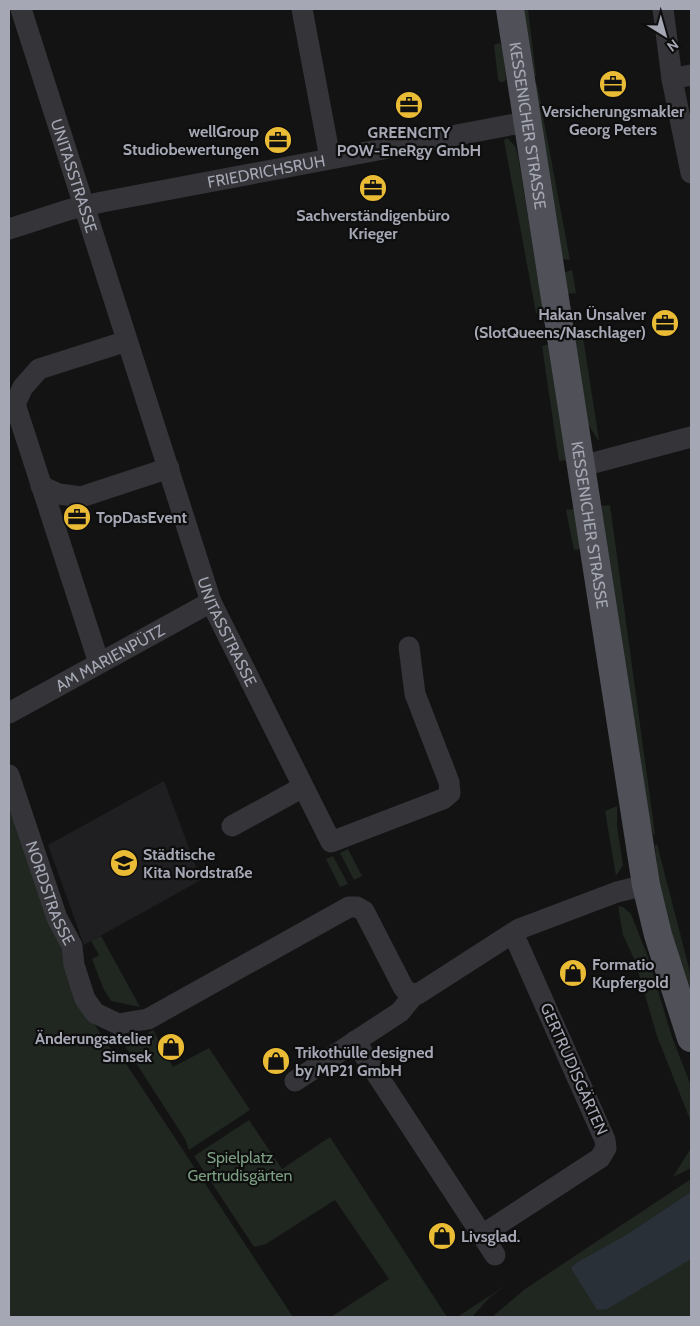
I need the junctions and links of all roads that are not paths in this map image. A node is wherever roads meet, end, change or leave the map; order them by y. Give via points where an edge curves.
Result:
1 (22, 9) edge
2 (302, 9) edge
3 (510, 9) edge
4 (663, 9) edge
5 (682, 77) edge
6 (526, 122) junction
7 (330, 158) junction
8 (691, 172) edge
9 (84, 206) junction
10 (9, 229) edge
11 (127, 341) junction
12 (691, 438) edge
13 (582, 466) junction
14 (168, 468) junction
15 (41, 486) junction
16 (211, 602) junction
17 (410, 647) dead end
18 (99, 663) junction
19 (9, 713) edge
20 (9, 776) edge
21 (304, 787) junction
22 (232, 826) dead end
23 (646, 885) junction
24 (513, 933) junction
25 (414, 995) junction
26 (691, 1038) edge
27 (355, 1041) junction
28 (295, 1081) dead end
29 (482, 1236) junction
30 (494, 1255) dead end

1 - 9 street, UNITASSTRASSE
2 - 7 street
3 - 6 main road, KESSENICHER STRASSE
4 - 5 street
5 - 8 street
6 - 7 street, FRIEDRICHSRUH
6 - 13 main road, KESSENICHER STRASSE
7 - 9 street, FRIEDRICHSRUH
9 - 10 street, FRIEDRICHSRUH
9 - 11 street, UNITASSTRASSE
11 - 14 street, UNITASSTRASSE
11 - 15 street via 39,369 23,387 15,404
12 - 13 street
13 - 23 main road, KESSENICHER STRASSE
14 - 15 street via 80,497 59,494
14 - 16 street, UNITASSTRASSE
15 - 18 street
16 - 18 street, AM MARIENPÜTZ
16 - 21 street, UNITASSTRASSE
17 - 21 street, UNITASSTRASSE via 415,694 449,782 450,793 442,799 331,842
18 - 19 street, AM MARIENPÜTZ
20 - 25 street, NORDSTRASSE via 57,918 72,946 74,965 85,999 95,1013 118,1024 148,1019 354,906 364,911 403,987
21 - 22 street
23 - 24 street via 617,892
23 - 26 main road, KESSENICHER STRASSE via 658,935
24 - 25 street via 434,986
24 - 29 street, GERTRUDISGÄRTEN via 606,1148 600,1158
25 - 27 street via 400,1012
27 - 28 street
27 - 29 street
29 - 30 street

